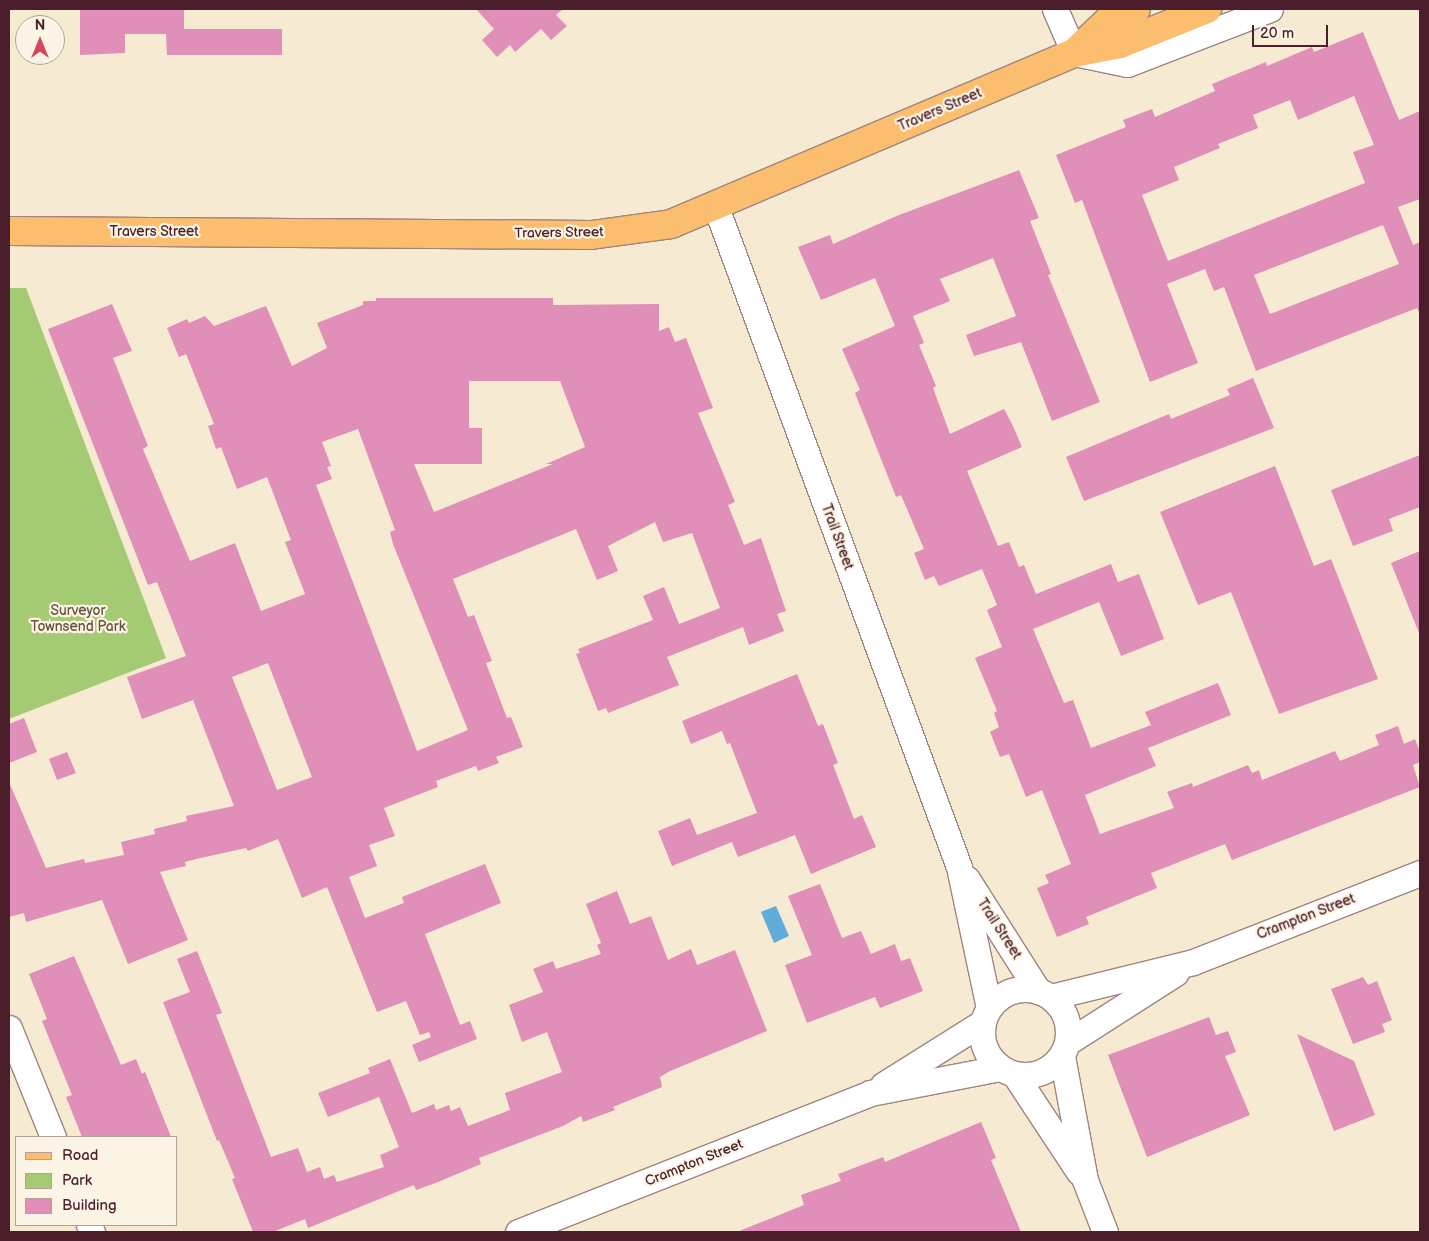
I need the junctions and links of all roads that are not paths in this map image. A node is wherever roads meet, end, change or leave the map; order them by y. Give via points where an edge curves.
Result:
1 (1055, 9) edge
2 (1136, 9) edge
3 (1207, 9) edge
4 (1270, 9) edge
5 (1074, 53) junction
6 (716, 206) junction
7 (9, 231) edge
8 (959, 867) junction
9 (1420, 873) edge
10 (1193, 962) junction
11 (1045, 994) junction
12 (986, 1015) junction
13 (9, 1028) edge
14 (1065, 1049) junction
15 (1008, 1072) junction
16 (870, 1093) junction
17 (53, 1136) edge
18 (1085, 1180) junction
19 (518, 1232) edge
20 (1105, 1232) edge

1 - 5 street
2 - 5 main road, Travers Street via 1109,20
3 - 5 main road, Travers Street via 1120,44
4 - 5 street via 1127,64
5 - 6 main road, Travers Street
6 - 7 main road, Travers Street via 671,224 591,235
6 - 8 street, Trail Street
8 - 11 street, Trail Street
8 - 12 street, Trail Street
9 - 10 street, Crampton Street
10 - 11 street, Crampton Street
10 - 14 street, Crampton Street
11 - 12 street via 1011,991
11 - 14 street via 1066,1017
12 - 15 street via 984,1048
12 - 16 street, Crampton Street
13 - 17 street
14 - 15 street via 1042,1073
14 - 18 street
15 - 16 street, Crampton Street
15 - 18 street
16 - 19 street, Crampton Street
18 - 20 street

